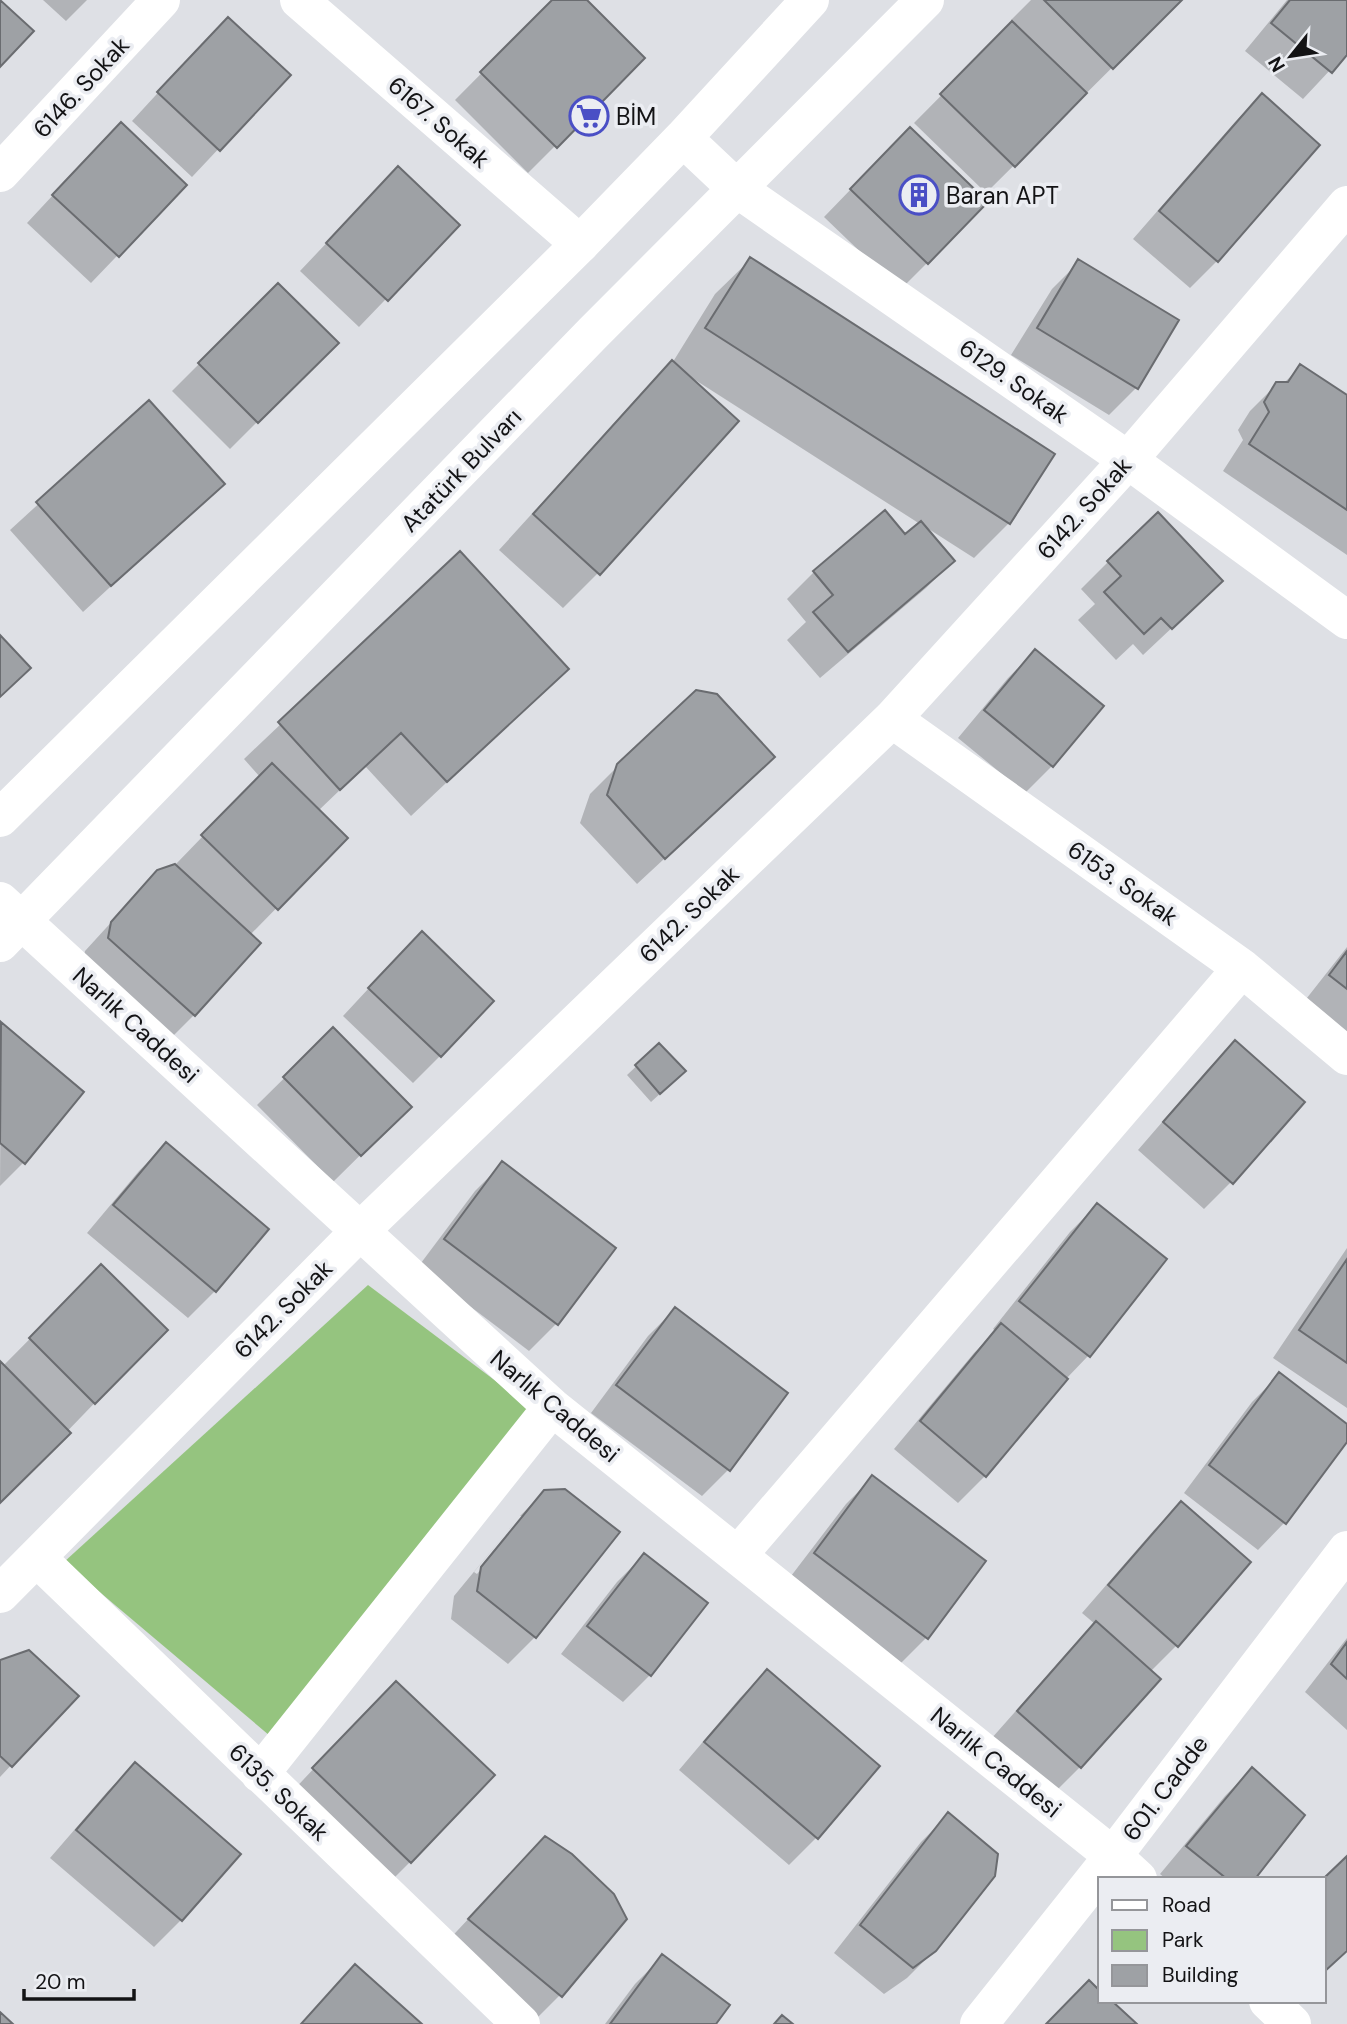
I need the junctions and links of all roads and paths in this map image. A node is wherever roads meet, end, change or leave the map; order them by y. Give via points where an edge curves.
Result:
1 (162, 0) edge
2 (299, 0) edge
3 (810, 0) edge
4 (925, 0) edge
5 (683, 138) junction
6 (0, 173) edge
7 (736, 188) junction
8 (1347, 205) edge
9 (580, 244) junction
10 (1128, 460) junction
11 (1347, 620) edge
12 (892, 719) junction
13 (0, 818) edge
14 (7, 922) edge
15 (1242, 968) junction
16 (1347, 1056) edge
17 (361, 1230) junction
18 (552, 1407) junction
19 (1347, 1550) edge
20 (738, 1555) junction
21 (37, 1558) junction
22 (0, 1594) edge
23 (260, 1774) junction
24 (1126, 1867) edge
25 (1098, 1897) edge
26 (1270, 2003) edge
27 (521, 2024) edge
28 (979, 2024) edge
29 (1292, 2024) edge

1 - 6 street, 6146. Sokak
2 - 9 street, 6167. Sokak
3 - 5 street
4 - 7 street, Atatürk Bulvarı
5 - 7 street, 6129. Sokak
5 - 9 street
7 - 10 street, 6129. Sokak
7 - 14 street, Atatürk Bulvarı
8 - 10 street, 6142. Sokak
9 - 13 street
10 - 11 street, 6129. Sokak
10 - 12 street, 6142. Sokak
12 - 15 street, 6153. Sokak
12 - 17 street, 6142. Sokak
14 - 17 street, Narlık Caddesi
15 - 16 street, 6153. Sokak
15 - 20 street
17 - 18 street, Narlık Caddesi
17 - 21 street, 6142. Sokak
18 - 20 street, Narlık Caddesi
18 - 23 street
19 - 24 street, 601. Cadde
20 - 24 street, Narlık Caddesi
21 - 22 street, 6142. Sokak
21 - 23 street, 6135. Sokak
23 - 27 street, 6135. Sokak
25 - 28 street, 601. Cadde
26 - 29 street

